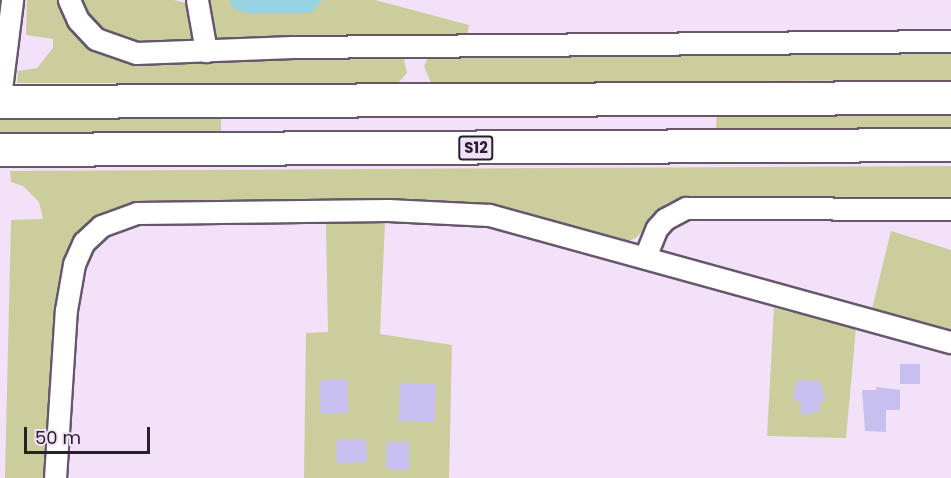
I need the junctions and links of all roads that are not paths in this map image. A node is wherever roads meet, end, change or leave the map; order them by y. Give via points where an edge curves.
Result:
1 (12, 0) edge
2 (69, 0) edge
3 (197, 0) edge
4 (951, 41) edge
5 (206, 51) junction
6 (0, 97) edge
7 (951, 98) edge
8 (0, 102) edge
9 (951, 145) edge
10 (0, 150) edge
11 (951, 209) edge
12 (645, 257) junction
13 (951, 342) edge
14 (55, 478) edge

1 - 6 street
2 - 5 street via 87,31 108,46 135,53
3 - 5 street
4 - 5 street
7 - 8 highway
9 - 10 highway, S12
11 - 12 street via 686,208 657,228
12 - 13 street
12 - 14 street via 532,224 458,212 183,211 137,213 111,221 84,242 70,277

